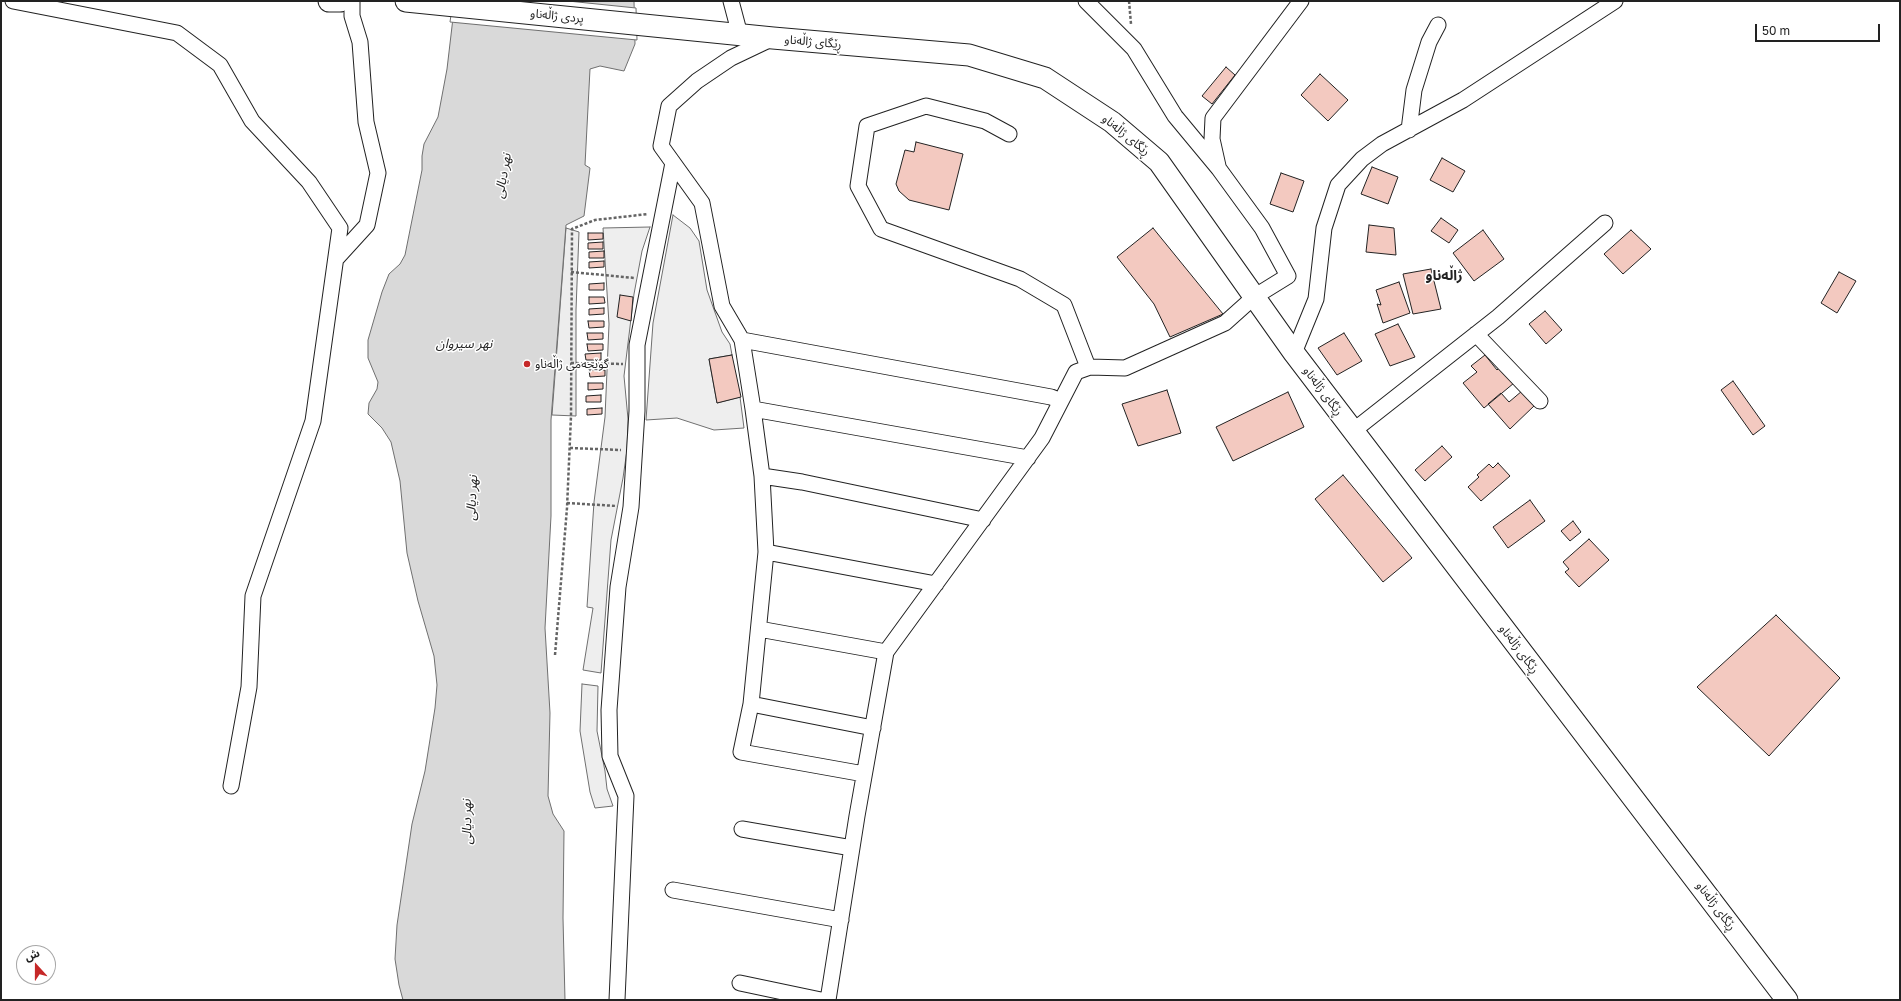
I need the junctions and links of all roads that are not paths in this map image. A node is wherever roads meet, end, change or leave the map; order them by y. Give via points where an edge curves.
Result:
1 (13, 1) edge
2 (329, 1) edge
3 (340, 1) edge
4 (352, 1) edge
5 (406, 1) edge
6 (731, 1) edge
7 (1086, 1) edge
8 (1301, 1) edge
9 (1615, 1) edge
10 (1438, 25) dead end
11 (708, 31) joint
12 (740, 35) junction
13 (773, 38) junction
14 (1409, 130) junction
15 (1009, 134) dead end
16 (672, 163) junction
17 (1219, 169) junction
18 (1605, 223) dead end
19 (336, 259) junction
20 (1254, 297) junction
21 (1476, 334) junction
22 (742, 340) junction
23 (1294, 354) junction
24 (1088, 368) junction
25 (1540, 400) dead end
26 (1061, 401) junction
27 (753, 408) junction
28 (1353, 431) junction
29 (1028, 458) junction
30 (762, 476) junction
31 (983, 520) junction
32 (766, 552) junction
33 (936, 584) junction
34 (759, 629) junction
35 (886, 652) junction
36 (751, 704) junction
37 (873, 728) junction
38 (864, 774) junction
39 (231, 786) dead end
40 (742, 829) dead end
41 (852, 848) junction
42 (673, 890) dead end
43 (841, 920) junction
44 (740, 983) dead end
45 (617, 1000) edge
46 (821, 1000) edge
47 (828, 1000) edge
48 (1787, 1000) edge

1 - 19 street via 176,33 220,65 252,121 309,182 340,228
2 - 3 main road
4 - 19 street via 352,16 360,42 366,122 378,173 367,225
5 - 11 main road, پردی ژاڵەناو
6 - 12 street
7 - 17 street via 1134,49 1175,116
8 - 17 street via 1213,118 1212,139
9 - 14 street via 1463,100
10 - 14 street via 1429,42 1414,90
11 - 12 main road, ڕێگای ژاڵەناو
12 - 13 main road, ڕێگای ژاڵەناو
13 - 16 street via 731,58 697,81 669,106 660,146
13 - 20 main road, ڕێگای ژاڵەناو via 969,55 1045,78 1112,122 1159,162
14 - 23 street via 1382,144 1362,159 1338,185 1324,228 1316,298
15 - 24 street via 985,121 926,106 867,126 858,186 881,229 1020,279 1064,305
16 - 22 street via 702,203 722,306
16 - 45 street via 637,345 631,507 618,587 609,710 610,756 626,796
17 - 20 street via 1262,228 1288,276
18 - 21 street
19 - 39 street via 313,421 253,596 249,686
20 - 23 main road, ڕێگای ژاڵەناو
20 - 24 street via 1225,323 1125,368
21 - 25 street
21 - 28 street
22 - 26 street via 1051,397
22 - 27 street
23 - 28 main road, ڕێگای ژاڵەناو
24 - 26 street via 1076,372
26 - 29 street via 1042,438
27 - 29 street
27 - 30 street
28 - 48 main road, ڕێگای ژاڵەناو
29 - 31 street
30 - 31 street
30 - 32 street
31 - 33 street
32 - 33 street
32 - 34 street
33 - 35 street
34 - 35 street
34 - 36 street
35 - 37 street
36 - 37 street
36 - 38 street via 741,752
37 - 38 street
38 - 41 street
40 - 41 street
41 - 43 street
42 - 43 street
43 - 47 street
44 - 46 street

